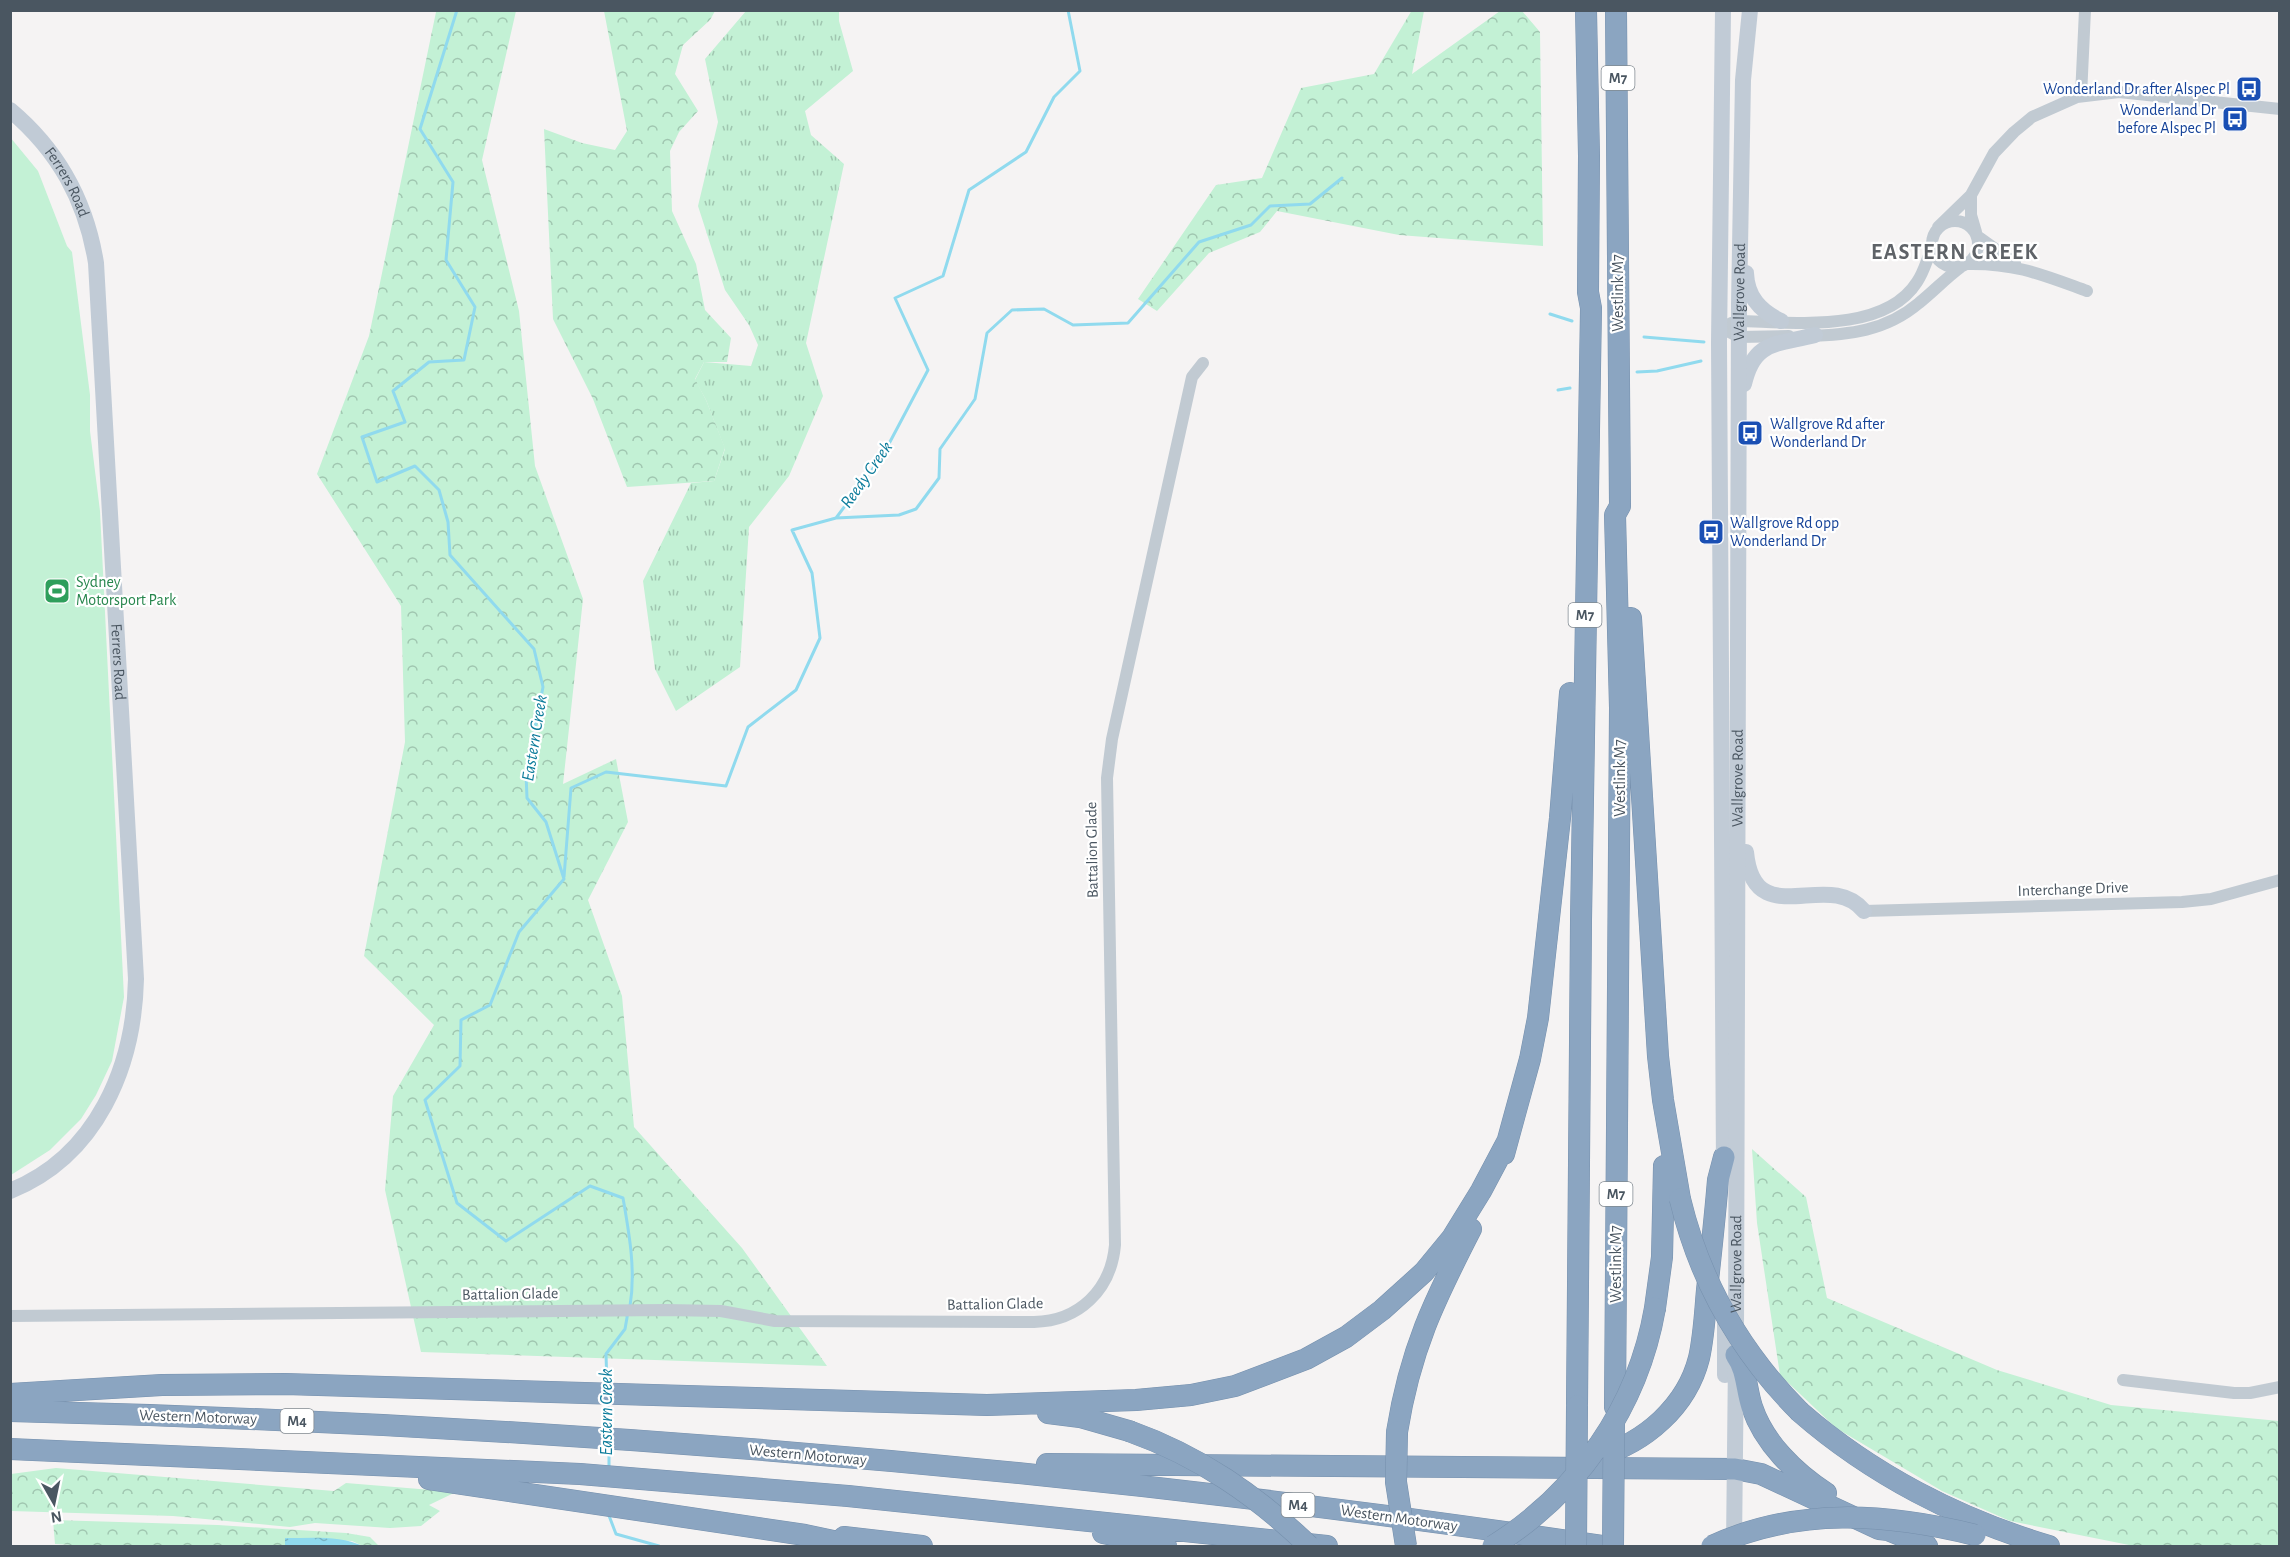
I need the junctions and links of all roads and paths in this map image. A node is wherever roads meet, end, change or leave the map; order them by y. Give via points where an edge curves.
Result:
1 (1586, 10) edge
2 (1616, 10) edge
3 (1723, 10) edge
4 (1750, 10) edge
5 (2085, 10) edge
6 (2081, 96) junction
7 (2280, 109) edge
8 (10, 110) edge
9 (1971, 195) junction
10 (1741, 201) junction
11 (1938, 227) junction
12 (1976, 234) junction
13 (1932, 248) junction
14 (1964, 265) junction
15 (2021, 267) junction
16 (2087, 291) dead end
17 (1587, 292) junction
18 (1781, 321) junction
19 (1719, 327) junction
20 (1739, 329) junction
21 (1815, 336) junction
22 (1203, 363) dead end
23 (1739, 405) junction
24 (1620, 506) junction
25 (1721, 727) junction
26 (1738, 728) junction
27 (1738, 767) junction
28 (2280, 880) edge
29 (1864, 911) joint
30 (1662, 1100) junction
31 (1507, 1142) junction
32 (1724, 1157) junction
33 (10, 1191) edge
34 (10, 1316) edge
35 (1736, 1355) junction
36 (2123, 1380) dead end
37 (2280, 1387) edge
38 (10, 1394) edge
39 (987, 1405) junction
40 (10, 1411) edge
41 (10, 1449) edge
42 (376, 1464) junction
43 (1564, 1468) junction
44 (1729, 1469) junction
45 (992, 1472) junction
46 (1084, 1519) junction
47 (1888, 1530) junction
48 (805, 1535) junction
49 (1726, 1541) edge
50 (857, 1546) edge
51 (922, 1546) edge
52 (1166, 1546) edge
53 (1309, 1546) edge
54 (1327, 1546) edge
55 (1406, 1546) edge
56 (1493, 1546) edge
57 (1576, 1546) edge
58 (1602, 1546) edge
59 (1613, 1546) edge
60 (1927, 1546) edge
61 (2018, 1546) edge
62 (2049, 1546) edge

1 - 17 highway, Westlink M7 / M7
2 - 24 highway, Westlink M7 / M7
3 - 19 main road, Wallgrove Road
4 - 10 main road, Wallgrove Road via 1743,80
5 - 6 street
6 - 7 street via 2120,92
6 - 9 street via 2040,113 2014,132 1994,153
8 - 33 main road, Ferrers Road via 36,134 68,176 86,218 96,263 136,979 125,1063 101,1113 66,1155 42,1174
9 - 11 street
9 - 12 street
10 - 18 main road via 1749,293 1764,311
10 - 20 main road, Wallgrove Road
11 - 12 street via 1958,220
11 - 13 street
12 - 14 street via 1977,252
12 - 15 street
13 - 14 street via 1946,265
13 - 18 street via 1917,282 1903,298 1884,309 1848,320
14 - 15 street
14 - 21 street via 1895,321 1872,330
15 - 16 street
17 - 31 highway via 1582,309 1568,728 1543,977 1530,1059
17 - 57 highway, Westlink M7 / M7, bridge via 1591,308
18 - 20 street
19 - 20 street
19 - 25 main road, Wallgrove Road
20 - 21 street
20 - 23 main road, Wallgrove Road
21 - 23 main road via 1776,343 1759,351 1747,369
22 - 34 street, Battalion Glade via 1192,377 1183,414 1112,739 1107,778 1115,1245 1105,1282 1078,1310 1043,1321 775,1321 721,1311 666,1310
23 - 26 main road, Wallgrove Road
24 - 30 highway via 1625,515
24 - 59 highway, Westlink M7 / M7, bridge via 1615,515 1620,708
25 - 26 main road
25 - 32 main road, Wallgrove Road
26 - 27 main road, Wallgrove Road
27 - 29 main road via 1748,872 1756,885 1777,896 1845,897
27 - 35 main road, Wallgrove Road
28 - 29 street, Interchange Drive via 2211,899 2182,902
30 - 56 highway, bridge via 1664,1225 1655,1308 1636,1378 1598,1448 1549,1504
30 - 62 highway, bridge via 1690,1235 1716,1300 1754,1360 1800,1412 1892,1479 1985,1524
31 - 39 highway via 1464,1221 1424,1272 1362,1326 1306,1359 1235,1386 1191,1395
31 - 55 highway, bridge via 1475,1222 1423,1326 1405,1386 1397,1432 1396,1482
32 - 43 highway via 1718,1180 1701,1344 1690,1382 1671,1410 1638,1439
32 - 44 main road, Wallgrove Road
35 - 44 main road, Wallgrove Road
35 - 47 highway via 1744,1366 1752,1410 1780,1453 1814,1485 1884,1524
36 - 37 street via 2250,1394
38 - 39 highway via 199,1384
39 - 53 highway, bridge via 1080,1417 1164,1444 1248,1492
40 - 45 highway, Western Motorway / M4 via 582,1436
41 - 42 highway, M4
42 - 46 highway, M4 via 580,1474
42 - 48 highway via 388,1474
43 - 44 highway
43 - 45 highway via 1017,1463
44 - 47 highway via 1761,1474
44 - 49 main road, Wallgrove Road
45 - 58 highway, Western Motorway / M4 via 1214,1494
46 - 52 highway via 1096,1532
46 - 54 highway, M4
47 - 60 highway
48 - 50 highway
48 - 51 highway
49 - 61 highway, bridge via 1787,1522 1844,1516 1899,1519

